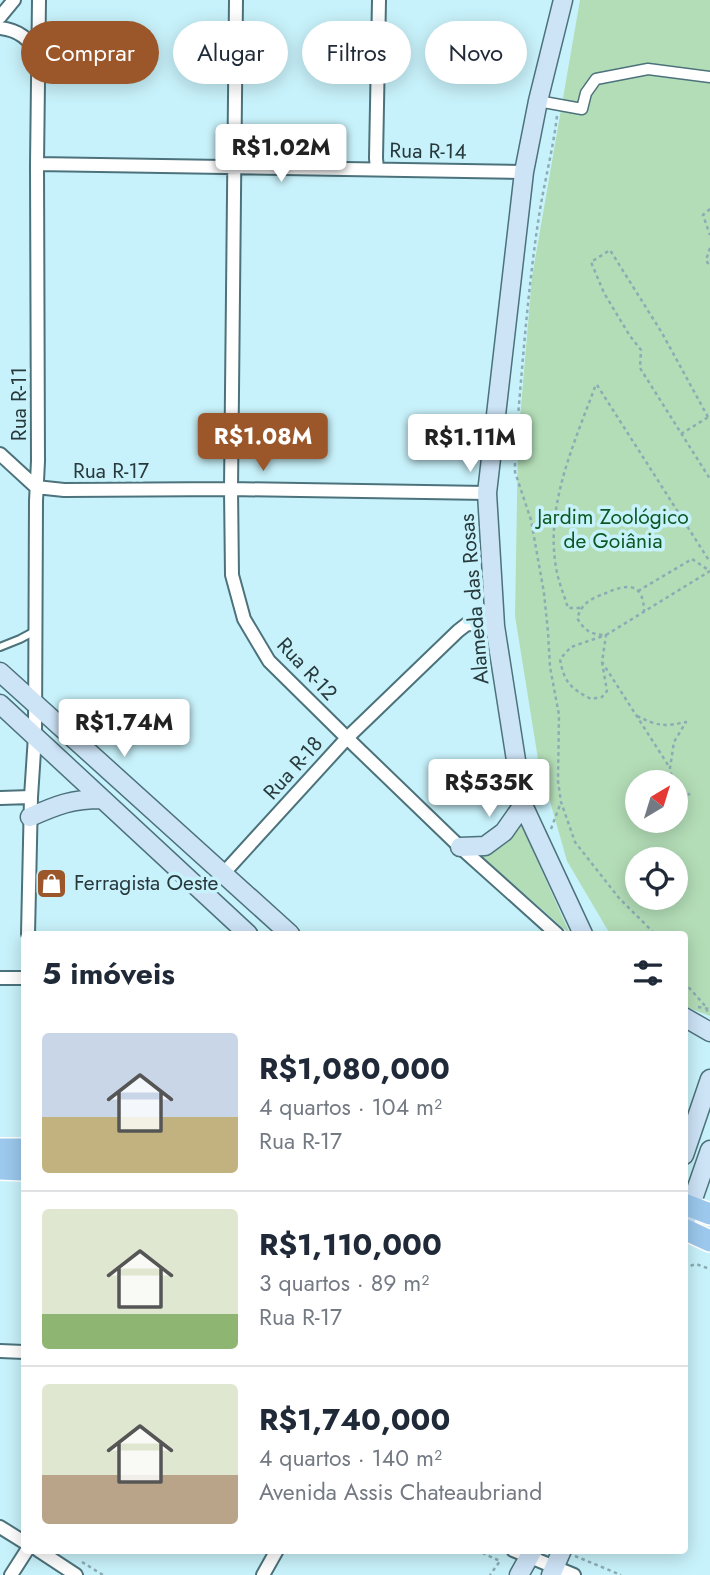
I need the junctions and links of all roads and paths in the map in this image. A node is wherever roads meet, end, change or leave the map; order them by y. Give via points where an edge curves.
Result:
1 (14, 0) edge
2 (39, 0) edge
3 (236, 0) edge
4 (379, 0) edge
5 (563, 0) edge
6 (0, 17) edge
7 (39, 21) edge
8 (0, 28) edge
9 (21, 34) edge
10 (710, 77) edge
11 (38, 84) edge
12 (538, 101) junction
13 (558, 106) junction
14 (37, 164) junction
15 (235, 167) junction
16 (377, 169) junction
17 (524, 172) junction
18 (710, 209) edge
19 (710, 236) edge
20 (710, 248) edge
21 (710, 267) edge
22 (709, 416) edge
23 (681, 434) junction
24 (0, 454) edge
25 (710, 478) edge
26 (36, 487) junction
27 (231, 489) junction
28 (487, 493) junction
29 (710, 562) edge
30 (638, 591) junction
31 (581, 608) junction
32 (644, 612) junction
33 (495, 626) junction
34 (35, 631) junction
35 (606, 635) junction
36 (0, 647) edge
37 (602, 662) junction
38 (0, 672) edge
39 (0, 704) edge
40 (35, 704) junction
41 (637, 716) junction
42 (35, 736) junction
43 (347, 738) junction
44 (670, 768) joint
45 (0, 797) edge
46 (31, 797) junction
47 (102, 799) junction
48 (523, 805) junction
49 (30, 817) junction
50 (460, 847) junction
51 (222, 874) junction
52 (28, 931) edge
53 (245, 931) edge
54 (287, 931) edge
55 (554, 931) edge
56 (582, 931) edge
57 (652, 931) edge
58 (0, 978) edge
59 (21, 978) edge
60 (688, 987) edge
61 (688, 1019) edge
62 (708, 1031) edge
63 (710, 1079) edge
64 (688, 1143) edge
65 (0, 1149) edge
66 (21, 1149) edge
67 (710, 1150) edge
68 (0, 1169) edge
69 (21, 1170) edge
70 (688, 1206) edge
71 (688, 1211) edge
72 (710, 1214) edge
73 (688, 1231) edge
74 (710, 1241) edge
75 (688, 1267) edge
76 (710, 1269) edge
77 (0, 1351) edge
78 (21, 1352) edge
79 (0, 1527) edge
80 (21, 1540) edge
81 (24, 1554) edge
82 (44, 1554) edge
83 (275, 1554) edge
84 (485, 1554) edge
85 (525, 1554) edge
86 (527, 1554) edge
87 (569, 1554) edge
88 (73, 1557) dead end
89 (554, 1571) edge
90 (11, 1575) edge
91 (76, 1575) edge
92 (103, 1575) edge
93 (263, 1575) edge
94 (491, 1575) edge
95 (519, 1575) edge
96 (574, 1575) edge
97 (621, 1575) edge

1 - 6 street
2 - 7 street, Rua R-11
3 - 15 street, Rua R-12
4 - 16 street
5 - 12 main road, Alameda das Rosas
8 - 9 street
10 - 13 street via 648,69 596,79 582,109
11 - 14 street, Rua R-11
12 - 13 street
12 - 17 main road, Alameda das Rosas
13 - 57 path via 528,301 515,472 531,520 544,593 559,715 561,802 575,842
14 - 15 street, Rua R-14
14 - 26 street, Rua R-11
15 - 16 street, Rua R-14
15 - 27 street, Rua R-12
16 - 17 street, Rua R-14
17 - 28 main road, Alameda das Rosas
18 - 19 path via 702,215
20 - 21 path via 706,260
22 - 23 path
22 - 23 path via 610,250 591,262 604,293 640,350 640,368
23 - 25 path
24 - 26 street
26 - 27 street, Rua R-17 via 64,491
26 - 34 street, Rua R-11
27 - 28 street, Rua R-17
27 - 43 street, Rua R-12 via 232,575 244,619 269,661
28 - 33 main road, Alameda das Rosas
29 - 31 path via 596,384 556,505 558,576 568,608
30 - 31 path via 618,587
30 - 32 path via 644,599
30 - 32 path via 692,559 710,571
31 - 35 path via 577,618 584,628 593,635
32 - 35 path
33 - 43 street, Rua R-18 via 467,624
33 - 48 main road, Alameda das Rosas
34 - 36 lane
34 - 40 street, Rua R-11
35 - 37 path
35 - 37 path via 571,647 560,659 563,676 591,699 607,691
37 - 41 path
38 - 40 main road
39 - 42 main road
40 - 42 street, Rua R-11
40 - 51 main road
41 - 44 path
41 - 44 path via 667,726 686,722 674,741
42 - 46 street, Rua R-11
42 - 47 main road
43 - 50 street, Rua R-12
43 - 51 street, Rua R-18
45 - 46 street
46 - 49 street, Rua R-11
47 - 49 main road via 66,802
47 - 53 main road
48 - 50 main road via 504,832 485,846
48 - 56 main road, Alameda das Rosas
49 - 52 street, Rua R-11
50 - 55 street, Rua R-12
51 - 54 main road
58 - 59 street
60 - 62 path via 707,1008
61 - 62 main road
63 - 64 main road
65 - 66 main road
67 - 70 main road
68 - 69 main road
71 - 72 main road
73 - 74 main road
75 - 76 path
77 - 78 street
79 - 80 street
81 - 90 street
82 - 91 street
83 - 93 street
84 - 94 path via 500,1561
85 - 95 main road
86 - 89 street
87 - 89 main road
87 - 97 path
88 - 92 path
89 - 96 street

